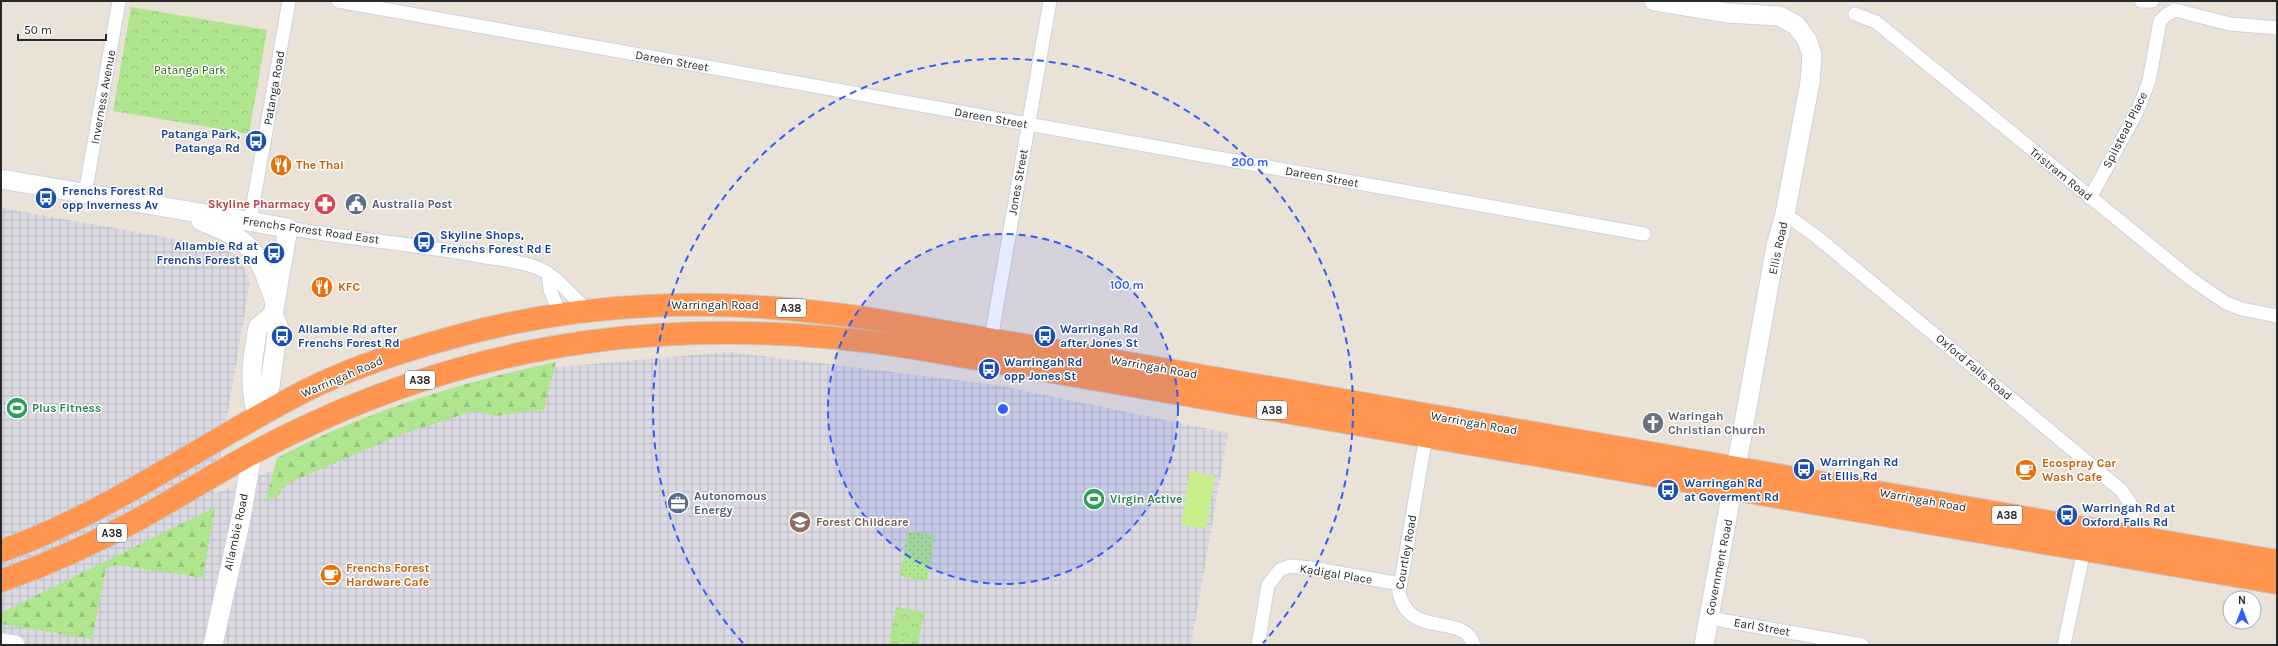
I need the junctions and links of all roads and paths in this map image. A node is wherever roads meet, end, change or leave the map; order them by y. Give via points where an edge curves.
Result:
1 (119, 1) edge
2 (289, 1) edge
3 (338, 1) edge
4 (1050, 1) edge
5 (1654, 1) edge
6 (1680, 3) edge
7 (1855, 14) dead end
8 (2277, 28) edge
9 (1028, 124) junction
10 (1, 179) edge
11 (86, 194) junction
12 (2090, 198) junction
13 (159, 206) junction
14 (1785, 214) junction
15 (250, 221) junction
16 (288, 228) junction
17 (1644, 234) dead end
18 (548, 274) junction
19 (274, 308) junction
20 (588, 310) junction
21 (560, 314) junction
22 (2277, 316) edge
23 (991, 339) junction
24 (258, 418) junction
25 (1426, 436) junction
26 (252, 455) junction
27 (1736, 468) junction
28 (1733, 489) junction
29 (2137, 538) junction
30 (2084, 550) junction
31 (1, 551) edge
32 (2277, 561) edge
33 (1, 580) edge
34 (2277, 583) edge
35 (1400, 584) junction
36 (1709, 618) junction
37 (1, 643) edge
38 (15, 645) edge
39 (213, 645) edge
40 (1258, 645) edge
41 (1474, 645) edge
42 (1704, 645) edge
43 (1862, 645) edge
44 (2064, 645) edge

1 - 11 street, Inverness Avenue
2 - 15 street, Patanga Road
3 - 9 street, Dareen Street
4 - 9 street, Jones Street
5 - 6 main road
6 - 14 main road, Ellis Road via 1728,13 1779,16 1789,20 1802,31 1812,54 1810,82
7 - 12 street, Tristram Road via 1876,22
8 - 12 street, Spilstead Place via 2230,24 2175,10 2166,15 2160,21 2149,81 2137,112
9 - 17 street, Dareen Street
9 - 23 street, Jones Street
10 - 11 main road, Frenchs Forest Road East
11 - 13 main road, Frenchs Forest Road East
12 - 22 street, Tristram Road via 2191,279 2226,303
13 - 15 main road, Frenchs Forest Road East
13 - 19 main road via 217,228 247,244 259,259
14 - 27 main road, Ellis Road via 1776,246
14 - 29 street, Oxford Falls Road via 1823,242 2121,490 2130,503
15 - 16 main road, Frenchs Forest Road East
16 - 18 street, Frenchs Forest Road East via 516,262 536,267
16 - 19 main road, Allambie Road
18 - 20 street, Frenchs Forest Road East via 565,285 575,300
18 - 21 street via 550,290
19 - 24 main road, Allambie Road via 278,326 271,379
20 - 21 highway, Warringah Road / A38
20 - 23 highway, Warringah Road / A38 via 656,305 764,306 838,314
21 - 24 highway, Warringah Road / A38 via 463,334 409,350 308,390
23 - 27 highway, Warringah Road / A38
24 - 26 highway, Allambie Road
24 - 31 highway, Warringah Road / A38 via 66,526
25 - 26 highway, Warringah Road / A38 via 857,339 720,332 598,340 486,361 382,393 319,420
25 - 28 highway, Warringah Road / A38
25 - 35 street, Courtley Road
26 - 33 highway, Warringah Road / A38 via 136,521 82,548 40,567
26 - 39 main road, Allambie Road
27 - 28 main road, Ellis Road
27 - 29 highway, Warringah Road / A38
28 - 30 highway, Warringah Road / A38
28 - 36 main road, Government Road
29 - 32 highway, Warringah Road / A38
30 - 34 highway, Warringah Road / A38
30 - 44 street
35 - 40 street, Kadigal Place via 1310,568 1290,566 1280,570 1268,584
35 - 41 street, Courtley Road via 1399,594 1406,612 1416,619 1460,629 1468,634
36 - 42 main road, Government Road
36 - 43 street, Earl Street
37 - 38 main road

